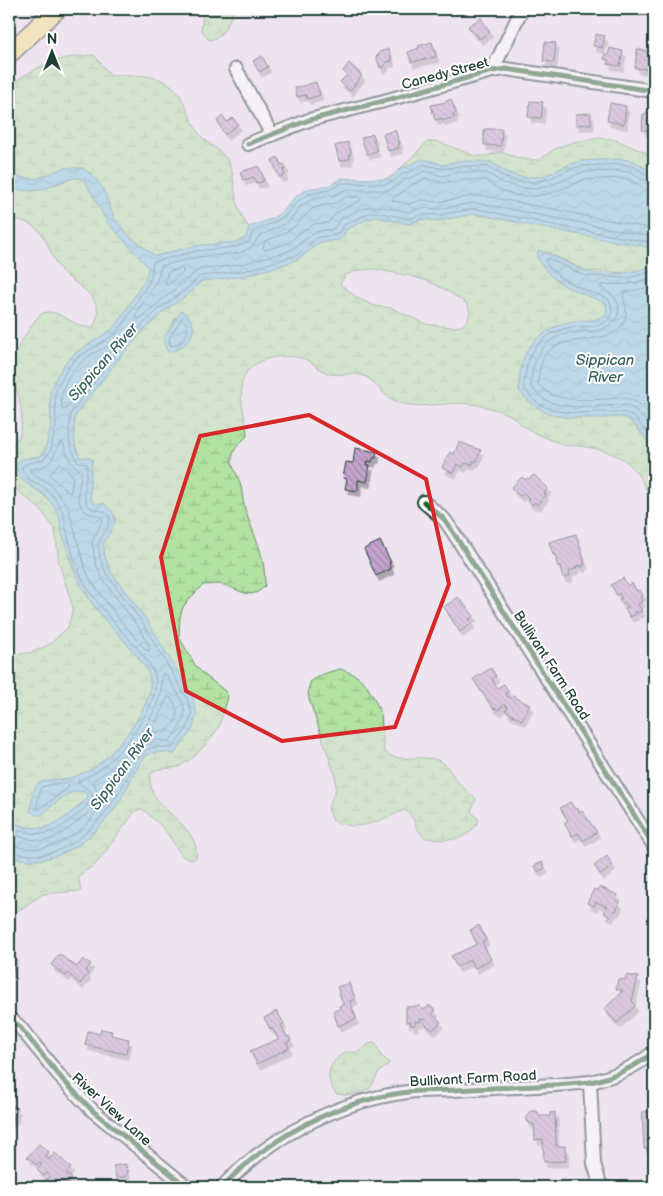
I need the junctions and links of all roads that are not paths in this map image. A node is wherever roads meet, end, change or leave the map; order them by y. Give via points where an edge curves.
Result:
1 (57, 9) edge
2 (522, 9) edge
3 (9, 54) edge
4 (236, 70) dead end
5 (492, 71) junction
6 (654, 91) edge
7 (272, 135) junction
8 (248, 144) dead end
9 (424, 502) dead end
10 (654, 846) edge
11 (9, 1018) edge
12 (654, 1052) edge
13 (590, 1082) junction
14 (187, 1187) edge
15 (222, 1187) edge
16 (601, 1187) edge

1 - 3 highway
2 - 5 street
4 - 7 street
5 - 6 street, Canedy Street via 519,70
5 - 7 street, Canedy Street via 309,120
7 - 8 street, Canedy Street
9 - 10 street, Bullivant Farm Road via 451,529
11 - 14 street, River View Lane via 93,1111
12 - 13 street, Bullivant Farm Road via 618,1074
13 - 15 street, Bullivant Farm Road via 410,1092 363,1101 319,1118 277,1140
13 - 16 street via 594,1164

